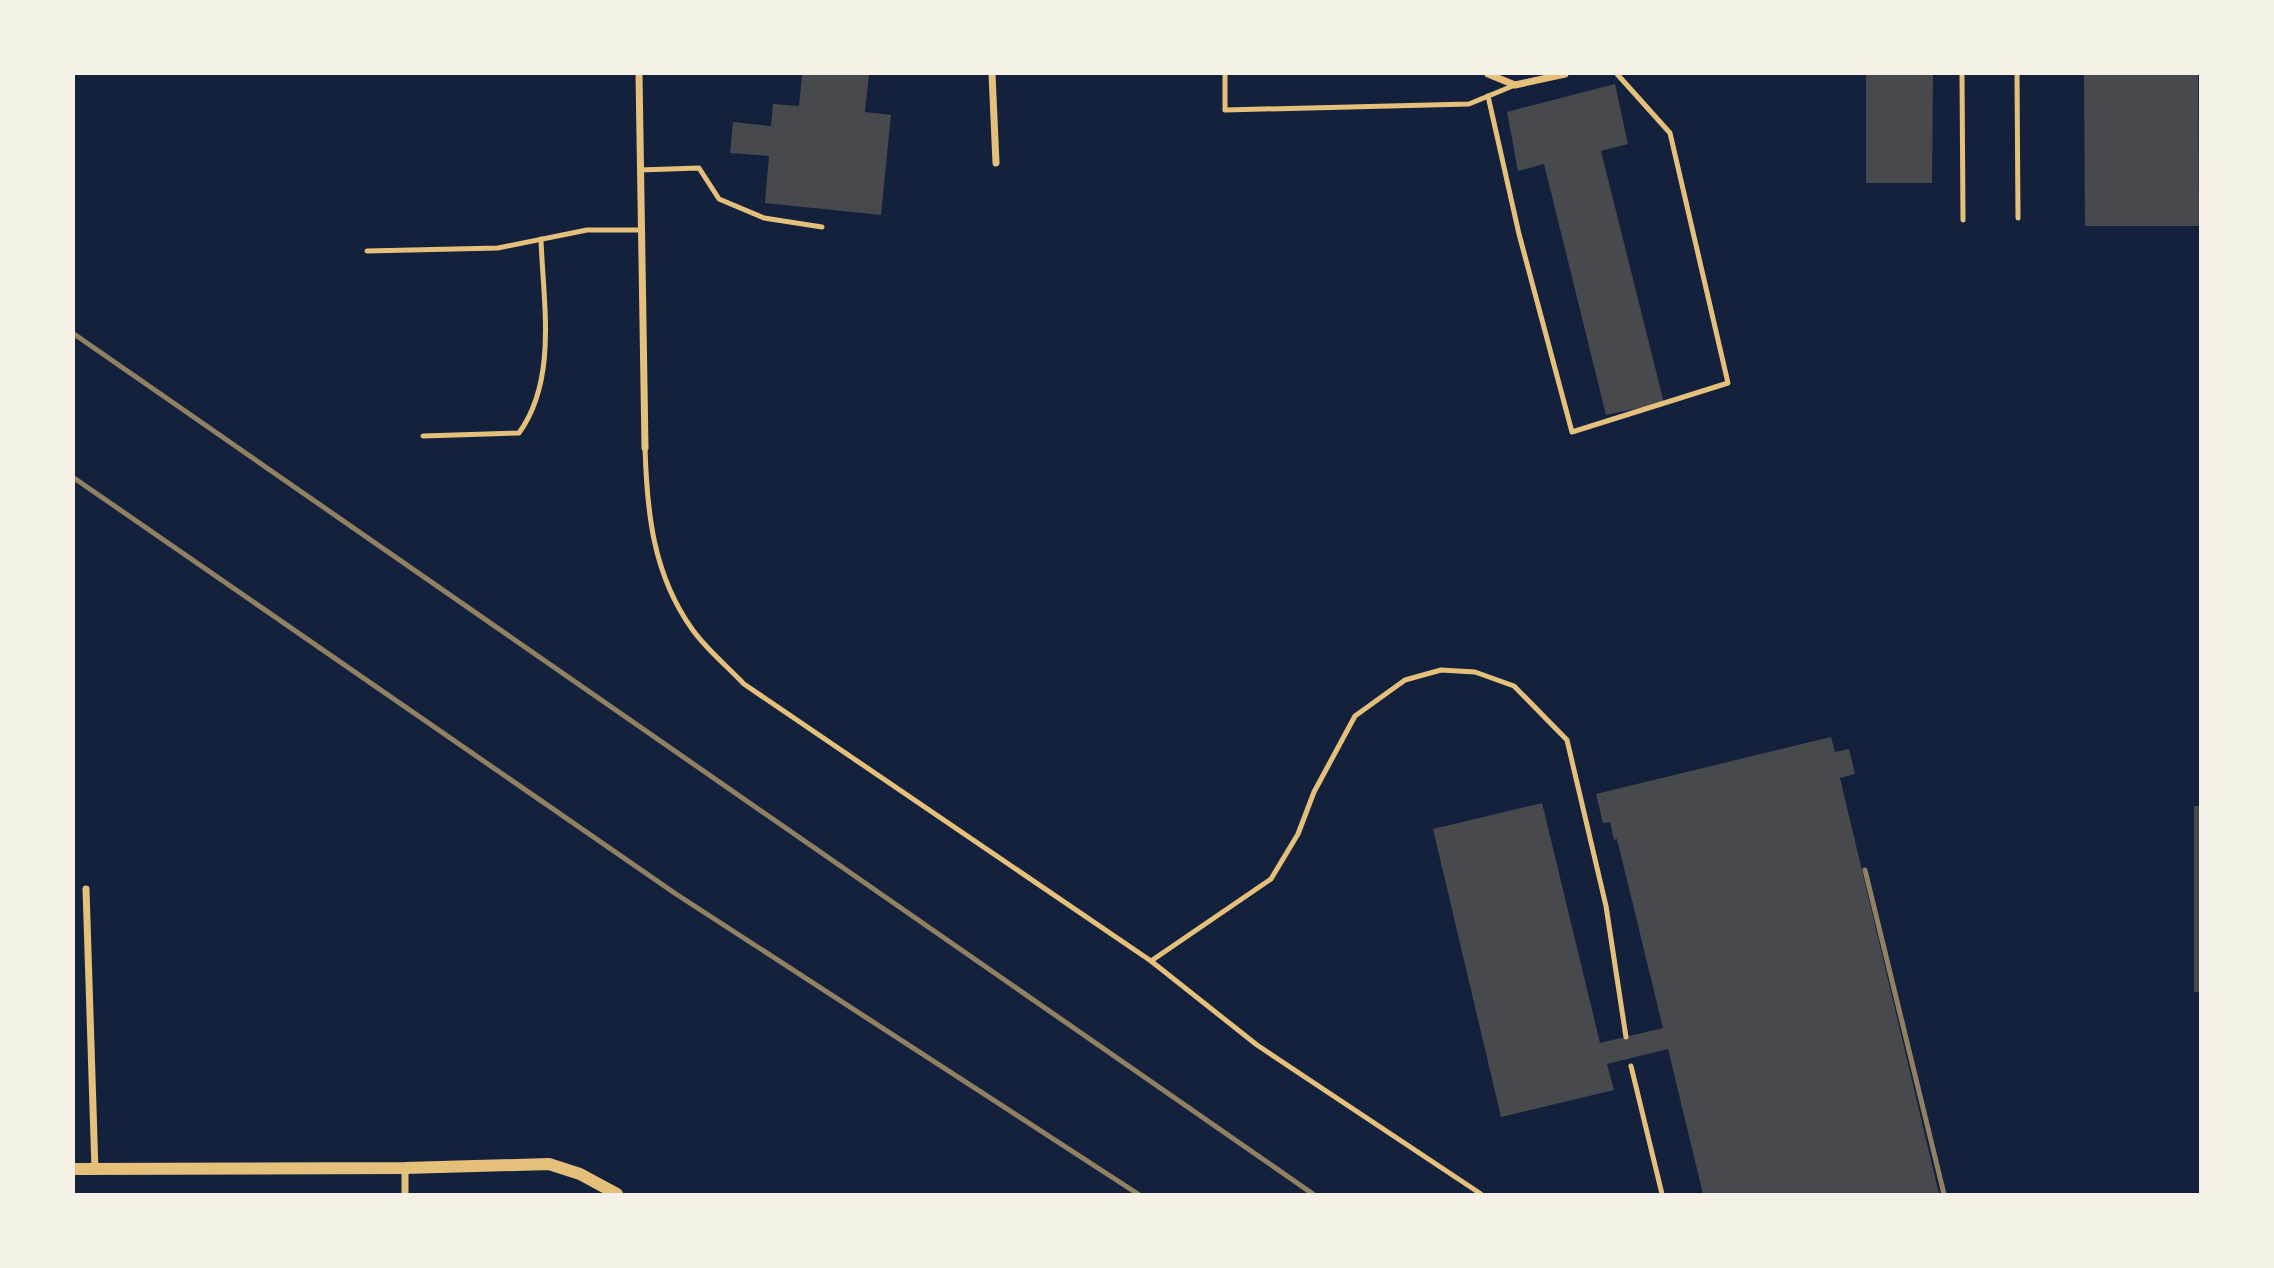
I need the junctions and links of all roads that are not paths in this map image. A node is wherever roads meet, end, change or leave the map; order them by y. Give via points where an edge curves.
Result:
1 (639, 74) edge
2 (992, 74) edge
3 (1225, 74) edge
4 (1488, 74) edge
5 (1565, 74) edge
6 (1617, 74) edge
7 (1962, 74) edge
8 (2017, 74) edge
9 (1515, 85) junction
10 (1488, 96) junction
11 (996, 163) dead end
12 (640, 170) junction
13 (2018, 218) dead end
14 (1963, 220) dead end
15 (822, 226) dead end
16 (641, 230) junction
17 (541, 239) junction
18 (367, 251) dead end
19 (423, 436) dead end
20 (645, 448) joint
21 (86, 889) dead end
22 (1151, 961) junction
23 (1626, 1037) dead end
24 (1631, 1066) dead end
25 (405, 1168) junction
26 (74, 1169) edge
27 (94, 1171) junction
28 (405, 1195) edge
29 (617, 1195) edge
30 (1480, 1195) edge
31 (1662, 1195) edge

1 - 12 street
2 - 11 street
3 - 10 lane via 1225,110 1469,104
4 - 9 street
5 - 9 street
6 - 10 lane via 1670,133 1728,383 1572,432
7 - 14 lane
8 - 13 lane
9 - 10 lane
12 - 15 lane via 699,168 719,199 764,218
12 - 16 street
16 - 17 lane via 587,230
16 - 20 street
17 - 18 lane via 498,248
17 - 19 lane via 545,360 531,416 519,433
20 - 22 lane via 657,564 692,629 744,684
21 - 27 street
22 - 23 lane via 1271,879 1355,716 1405,680 1441,670 1475,672 1514,686 1567,740 1606,906
22 - 30 lane via 1257,1045
24 - 31 lane
25 - 27 street
25 - 28 street
25 - 29 street via 549,1164 580,1174
26 - 27 street

